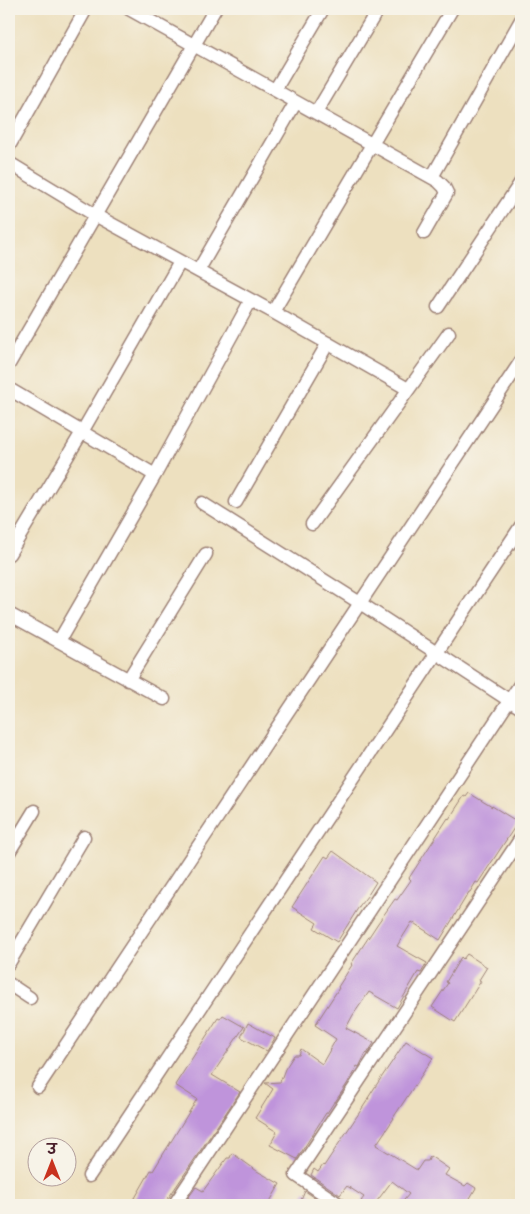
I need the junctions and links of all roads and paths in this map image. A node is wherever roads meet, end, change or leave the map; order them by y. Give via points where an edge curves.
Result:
1 (86, 9) edge
2 (129, 9) edge
3 (215, 9) edge
4 (323, 9) edge
5 (378, 9) edge
6 (452, 9) edge
7 (521, 20) edge
8 (194, 45) junction
9 (275, 90) junction
10 (296, 102) junction
11 (316, 113) junction
12 (373, 145) junction
13 (9, 146) edge
14 (9, 163) edge
15 (432, 178) junction
16 (521, 182) edge
17 (95, 215) junction
18 (424, 233) dead end
19 (180, 262) junction
20 (198, 271) junction
21 (251, 300) junction
22 (438, 308) dead end
23 (273, 312) junction
24 (449, 333) dead end
25 (328, 343) junction
26 (521, 361) edge
27 (9, 364) edge
28 (9, 389) edge
29 (408, 389) junction
30 (82, 432) junction
31 (155, 475) junction
32 (236, 502) dead end
33 (202, 503) dead end
34 (312, 524) dead end
35 (521, 526) edge
36 (9, 554) edge
37 (206, 554) dead end
38 (360, 603) junction
39 (9, 614) edge
40 (59, 641) junction
41 (437, 653) junction
42 (128, 680) junction
43 (521, 683) edge
44 (164, 699) dead end
45 (510, 700) junction
46 (521, 708) edge
47 (34, 811) dead end
48 (84, 836) dead end
49 (521, 838) edge
50 (9, 852) edge
51 (9, 963) edge
52 (9, 984) edge
53 (30, 998) dead end
54 (38, 1087) dead end
55 (89, 1176) dead end
56 (174, 1205) edge
57 (340, 1205) edge

1 - 13 street
2 - 8 street
3 - 8 street
4 - 9 street
5 - 11 street
6 - 12 street
7 - 15 street
8 - 9 street
8 - 17 street
9 - 10 street
10 - 11 street
10 - 20 street
11 - 12 street
12 - 15 street
12 - 23 street
14 - 17 street
15 - 18 street via 444,187 446,193
16 - 22 street
17 - 19 street
17 - 27 street
19 - 20 street
19 - 30 street
20 - 21 street
21 - 23 street
21 - 31 street
23 - 25 street
24 - 29 street
25 - 29 street
25 - 32 street
26 - 38 street
28 - 30 street
29 - 34 street
30 - 31 street
30 - 36 street
31 - 40 street
33 - 38 street
35 - 41 street
37 - 42 street
38 - 41 street
38 - 54 street
39 - 40 street
40 - 42 street
41 - 45 street
41 - 55 street
42 - 44 street
43 - 45 street
45 - 46 street
45 - 56 street
47 - 50 street
48 - 51 street
49 - 57 street via 296,1176
52 - 53 street

